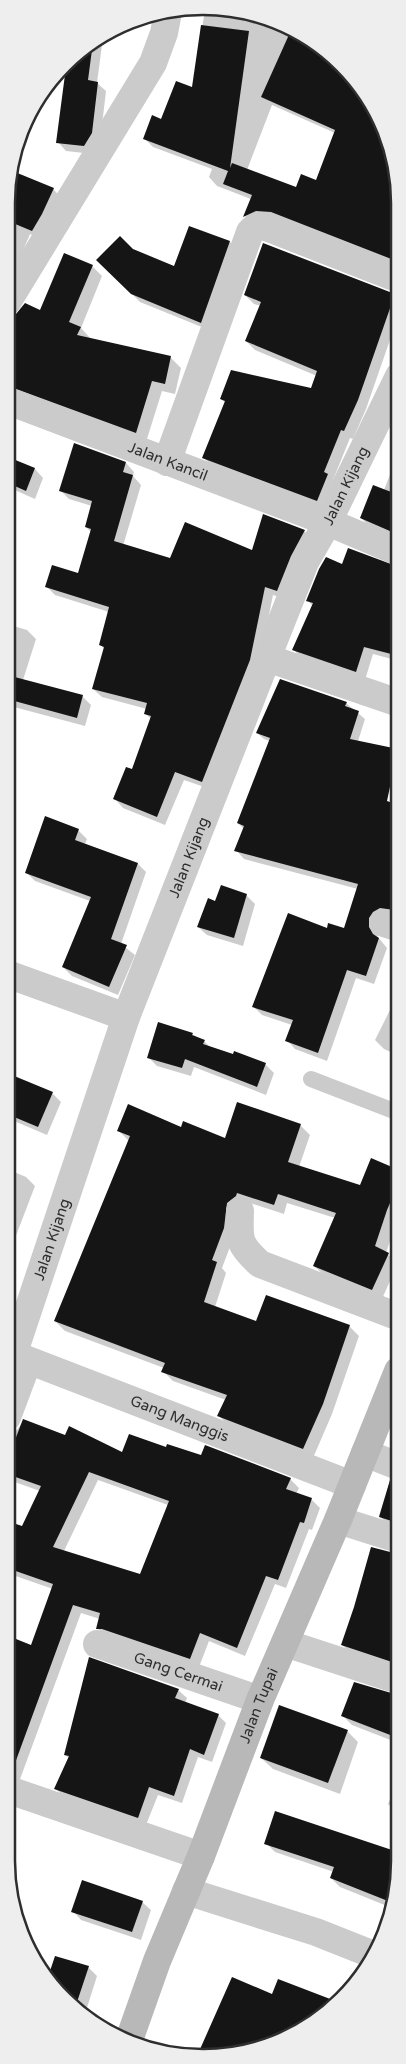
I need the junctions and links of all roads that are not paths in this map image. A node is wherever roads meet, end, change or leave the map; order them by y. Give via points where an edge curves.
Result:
1 (167, 19) edge
2 (391, 276) edge
3 (15, 290) edge
4 (391, 392) edge
5 (15, 404) edge
6 (168, 462) junction
7 (328, 522) junction
8 (391, 549) edge
9 (267, 658) junction
10 (388, 699) edge
11 (15, 977) edge
12 (126, 1017) junction
13 (312, 1079) dead end
14 (391, 1110) edge
15 (240, 1211) dead end
16 (391, 1314) edge
17 (16, 1356) edge
18 (391, 1389) edge
19 (365, 1454) junction
20 (391, 1463) edge
21 (352, 1485) junction
22 (338, 1520) junction
23 (391, 1537) edge
24 (97, 1644) dead end
25 (285, 1644) junction
26 (391, 1678) edge
27 (260, 1700) junction
28 (15, 1792) edge
29 (201, 1856) junction
30 (186, 1891) junction
31 (367, 1952) edge
32 (131, 2035) edge

1 - 3 street via 153,63
2 - 6 street via 257,226 250,232
4 - 7 street, Jalan Kijang
5 - 6 street, Jalan Kancil
6 - 7 street, Jalan Kancil
7 - 8 street, Jalan Kancil
7 - 9 street, Jalan Kijang via 305,562
9 - 10 street
9 - 12 street, Jalan Kijang
11 - 12 street
12 - 17 street, Jalan Kijang
13 - 14 lane
15 - 16 street via 241,1242 260,1264
17 - 21 street, Gang Manggis
18 - 19 street, Jalan Tupai
19 - 20 street
19 - 21 street, Jalan Tupai
21 - 22 street, Jalan Tupai
22 - 23 street
22 - 25 street, Jalan Tupai
24 - 27 street, Gang Cermai
25 - 26 street
25 - 27 street, Jalan Tupai
27 - 29 street, Jalan Tupai
28 - 29 street
29 - 30 street, Jalan Tupai
30 - 31 street via 316,1932
30 - 32 street, Jalan Tupai

